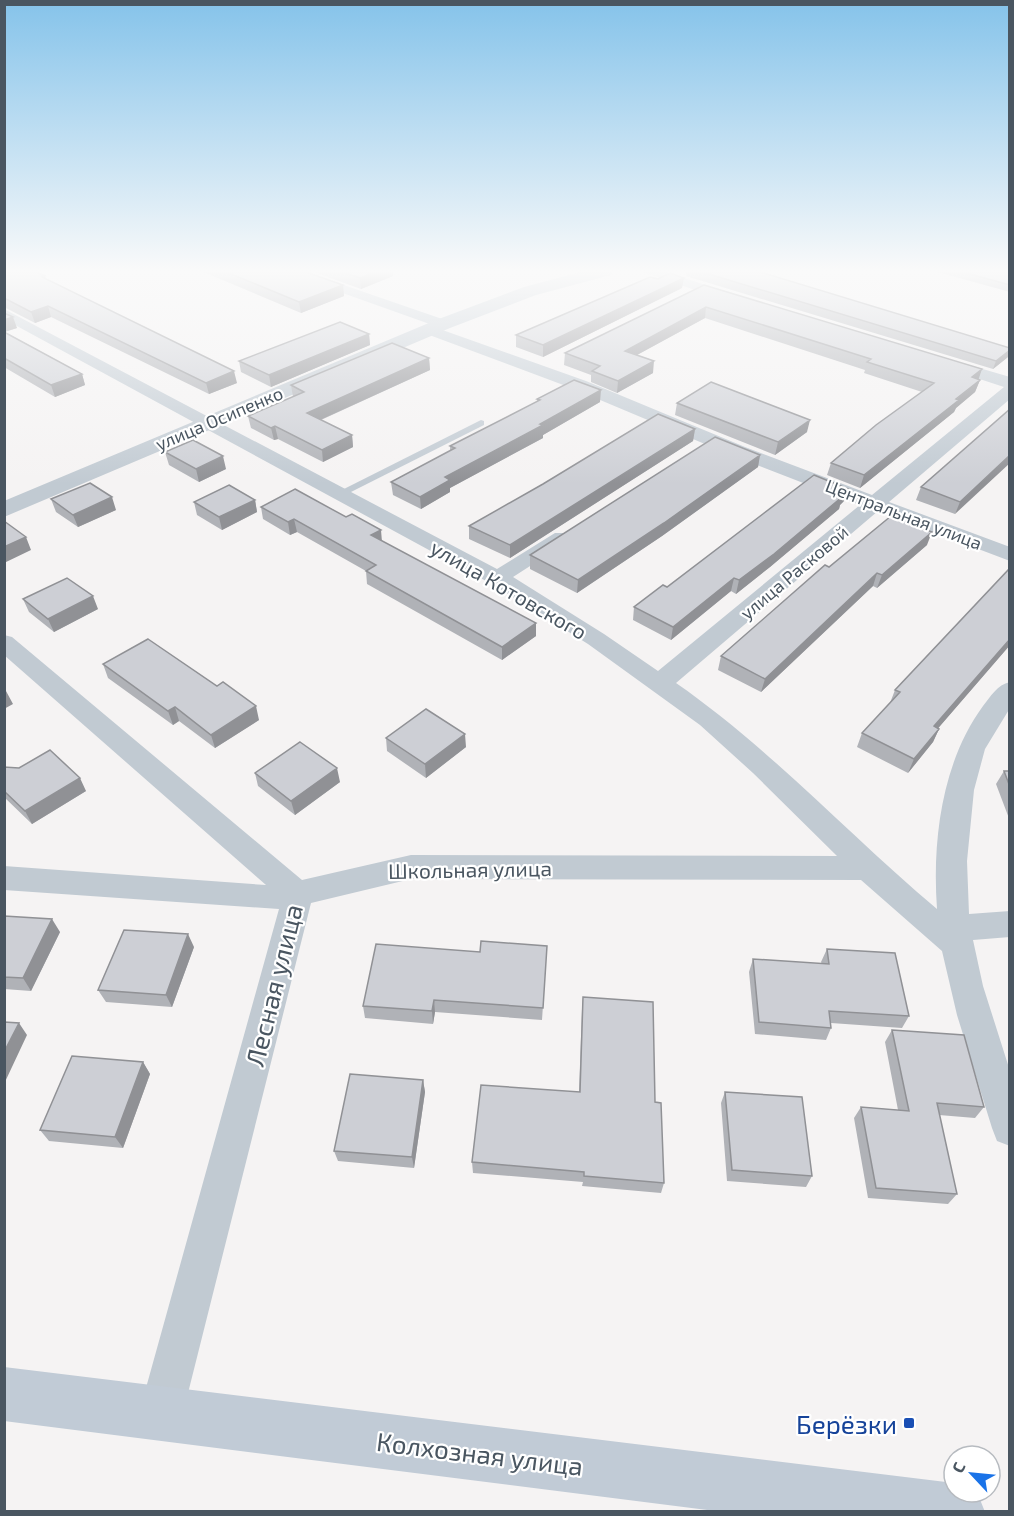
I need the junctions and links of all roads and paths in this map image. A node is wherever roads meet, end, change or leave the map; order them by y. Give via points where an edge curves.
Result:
1 (57, 342) edge
2 (401, 342) edge
3 (471, 342) edge
4 (929, 358) edge
5 (557, 359) dead end
6 (537, 369) junction
7 (1010, 383) edge
8 (1010, 390) edge
9 (207, 423) junction
10 (481, 423) dead end
11 (712, 440) junction
12 (693, 453) edge
13 (339, 494) junction
14 (877, 504) junction
15 (4, 510) edge
16 (575, 528) edge
17 (1010, 555) edge
18 (497, 578) junction
19 (4, 642) edge
20 (660, 684) junction
21 (1010, 690) edge
22 (868, 868) junction
23 (4, 878) edge
24 (298, 896) junction
25 (1010, 924) edge
26 (957, 936) junction
27 (1010, 1128) edge
28 (4, 1394) edge
29 (160, 1413) junction
30 (956, 1512) edge

1 - 9 street, улица Котовского
2 - 9 street, улица Осипенко
3 - 6 street, Центральная улица
4 - 7 street
5 - 6 street
6 - 11 street, Центральная улица
8 - 14 street, улица Расковой
9 - 13 street, улица Котовского
9 - 15 street, улица Осипенко
10 - 13 lane
11 - 12 street
11 - 14 street, Центральная улица
13 - 18 street, улица Котовского
14 - 17 street, Центральная улица
14 - 20 street, улица Расковой
16 - 18 street
18 - 20 street, улица Котовского via 568,620
19 - 24 street, Лесная улица
20 - 22 street, улица Котовского via 737,742
21 - 26 street via 976,740 965,766 953,856 952,900
22 - 24 street, Школьная улица via 411,867 360,876
22 - 26 street, улица Котовского
23 - 24 street, Школьная улица via 222,896
24 - 29 street, Лесная улица
25 - 26 street
26 - 27 street
28 - 29 main road, Колхозная улица
29 - 30 main road, Колхозная улица

